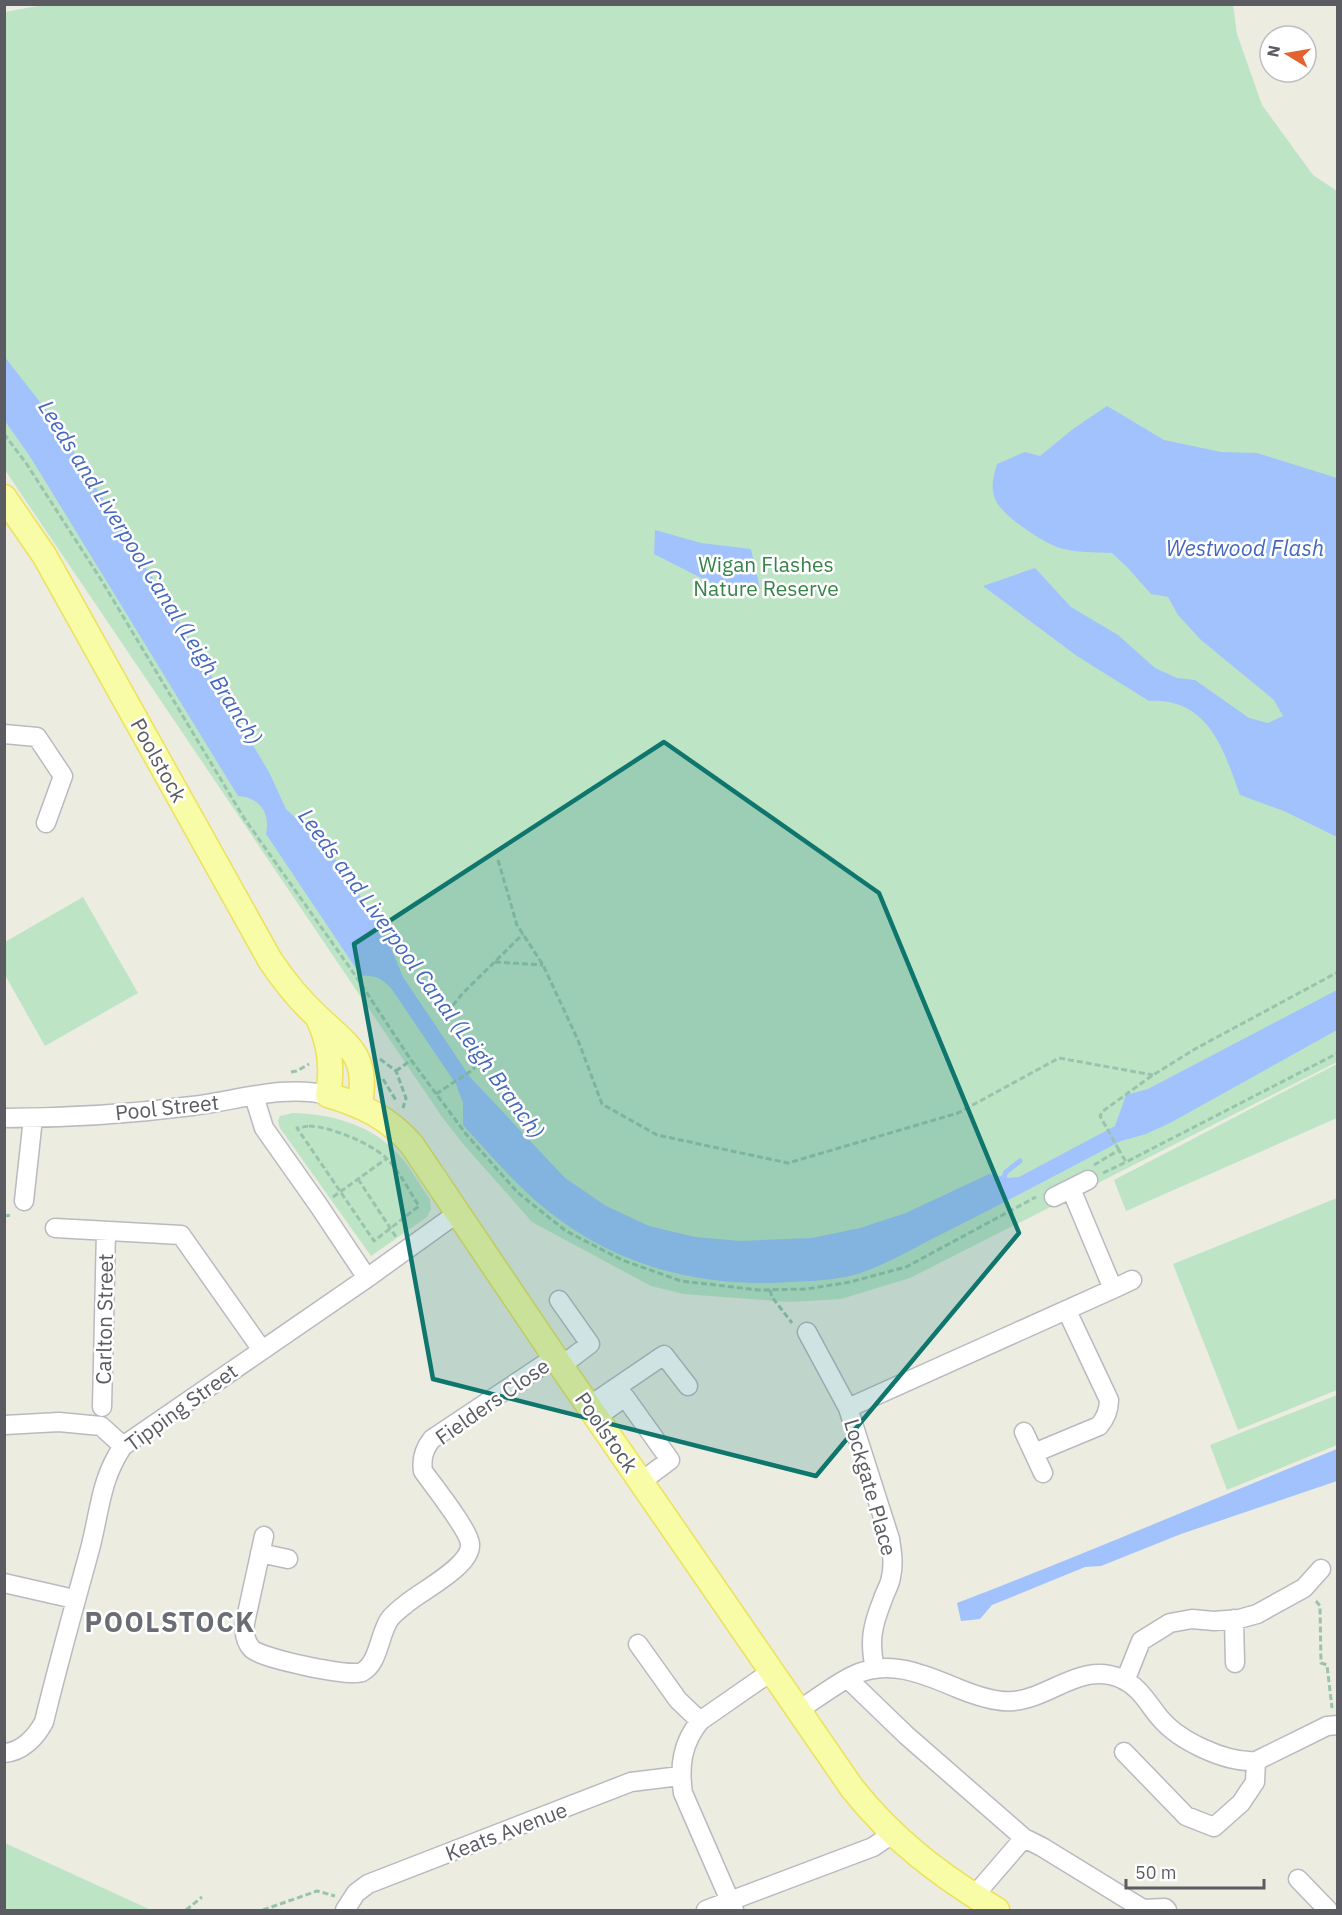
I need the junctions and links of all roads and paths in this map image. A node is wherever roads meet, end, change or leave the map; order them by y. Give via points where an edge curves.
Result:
1 (4, 435) edge
2 (4, 497) edge
3 (4, 734) edge
4 (46, 823) dead end
5 (498, 860) dead end
6 (523, 934) junction
7 (495, 962) junction
8 (543, 965) junction
9 (1338, 972) edge
10 (318, 1018) junction
11 (372, 1053) dead end
12 (1338, 1053) edge
13 (317, 1059) dead end
14 (411, 1060) junction
15 (396, 1071) junction
16 (287, 1072) dead end
17 (378, 1073) dead end
18 (1153, 1075) junction
19 (436, 1094) junction
20 (328, 1095) junction
21 (254, 1096) junction
22 (360, 1105) junction
23 (4, 1118) edge
24 (33, 1118) junction
25 (1119, 1150) junction
26 (387, 1158) junction
27 (1126, 1162) junction
28 (1089, 1173) junction
29 (358, 1179) junction
30 (1071, 1189) junction
31 (341, 1191) junction
32 (1049, 1195) joint
33 (24, 1202) dead end
34 (319, 1206) junction
35 (459, 1212) junction
36 (55, 1228) dead end
37 (391, 1228) junction
38 (106, 1231) junction
39 (405, 1252) junction
40 (367, 1278) junction
41 (1132, 1280) dead end
42 (1113, 1289) junction
43 (770, 1290) junction
44 (559, 1300) dead end
45 (1067, 1311) junction
46 (807, 1332) joint
47 (262, 1350) junction
48 (558, 1362) junction
49 (688, 1386) dead end
50 (102, 1407) dead end
51 (848, 1408) junction
52 (593, 1412) junction
53 (5, 1425) edge
54 (1023, 1432) dead end
55 (123, 1446) junction
56 (1034, 1453) junction
57 (1043, 1473) dead end
58 (642, 1481) junction
59 (288, 1559) dead end
60 (1321, 1569) dead end
61 (4, 1583) edge
62 (1308, 1592) junction
63 (74, 1599) junction
64 (1234, 1619) junction
65 (638, 1644) dead end
66 (1235, 1663) dead end
67 (875, 1670) junction
68 (772, 1671) junction
69 (848, 1679) junction
70 (1125, 1681) junction
71 (799, 1710) junction
72 (700, 1721) junction
73 (1336, 1725) edge
74 (1124, 1752) dead end
75 (4, 1753) edge
76 (1256, 1761) junction
77 (680, 1776) junction
78 (892, 1834) junction
79 (1024, 1839) junction
80 (1298, 1879) dead end
81 (974, 1896) junction
82 (202, 1897) dead end
83 (347, 1906) edge
84 (732, 1906) edge
85 (1142, 1910) edge
86 (186, 1911) edge
87 (263, 1911) edge
88 (706, 1911) edge
89 (997, 1911) edge
90 (1167, 1911) edge
91 (1328, 1911) edge

1 - 14 path via 100,578 244,818
2 - 10 main road, Poolstock via 44,555 270,960
3 - 4 street via 37,737 63,777
5 - 6 path
6 - 7 path
6 - 8 path
7 - 8 path
7 - 19 path via 448,1014 474,1069
8 - 18 path via 602,1104 657,1135 789,1163 958,1113 1059,1058
9 - 18 path
10 - 20 main road, Poolstock via 329,1045
10 - 22 main road, Poolstock via 353,1051 362,1077
11 - 15 path
12 - 27 path
13 - 16 path via 297,1071
14 - 15 path
14 - 19 path
15 - 17 path via 406,1098 403,1111
18 - 25 path via 1100,1116
19 - 43 path via 517,1192 566,1231 622,1260 681,1281
20 - 21 street, Pool Street via 299,1091
20 - 22 main road, Poolstock
21 - 24 street, Pool Street via 182,1107
21 - 34 street via 264,1128
22 - 35 main road, Poolstock via 403,1134
23 - 24 street, Pool Street
24 - 33 street
25 - 27 path
25 - 28 path
26 - 29 path
26 - 31 path via 320,1126 297,1128
26 - 37 path via 419,1206
27 - 28 path
28 - 30 street
29 - 31 path
29 - 37 path
30 - 32 street
30 - 42 street
31 - 34 path
31 - 37 path via 374,1241
32 - 43 path via 906,1267 831,1286
34 - 40 street
35 - 39 street, Tipping Street
35 - 48 main road, Poolstock
36 - 38 street
37 - 39 path
38 - 47 street via 181,1235
38 - 50 street, Carlton Street
39 - 40 street, Tipping Street
40 - 47 street, Tipping Street
41 - 42 street, Lockgate Place
42 - 45 street, Lockgate Place
43 - 46 path via 792,1324
44 - 48 street, Fielders Close via 590,1344
45 - 51 street, Lockgate Place
45 - 56 street via 1108,1400 1107,1414 1099,1426
46 - 51 street, Lockgate Place
47 - 55 street, Tipping Street
48 - 52 main road, Poolstock
48 - 59 street, Fielders Close via 432,1439 426,1447 423,1471 468,1536 470,1550 460,1565 390,1619 372,1663 364,1672 352,1675 282,1661 251,1648 244,1632 262,1544
49 - 52 street via 664,1354
51 - 67 street, Lockgate Place via 894,1561 871,1635
52 - 58 main road, Poolstock
52 - 58 street via 624,1397 670,1460
53 - 55 street via 59,1422 101,1426
54 - 56 street
55 - 63 street, Tipping Street via 105,1480
56 - 57 street
58 - 68 main road, Poolstock
60 - 62 street
61 - 63 street
62 - 64 street via 1257,1614
62 - 73 path via 1320,1606 1321,1663 1327,1665
63 - 75 street, Tipping Street via 44,1722 21,1748
64 - 66 street
64 - 70 street via 1170,1623 1141,1641
65 - 72 street via 678,1700
67 - 69 street
67 - 70 street via 909,1670 969,1693 1013,1702 1091,1674
68 - 71 main road, Poolstock
68 - 72 street
69 - 71 street
69 - 79 street via 906,1736
70 - 76 street via 1140,1692 1173,1732 1244,1762
71 - 78 main road, Poolstock via 840,1772
72 - 77 street via 685,1746
73 - 76 street
74 - 76 street via 1186,1816 1214,1827 1251,1789
77 - 83 street, Keats Avenue via 631,1782 368,1884
77 - 84 street via 683,1793
78 - 81 main road, Poolstock
78 - 84 street via 873,1847
79 - 81 street
79 - 85 street
80 - 91 street
81 - 89 main road, Poolstock
82 - 86 path
83 - 87 path via 317,1891
84 - 88 street
85 - 90 street

